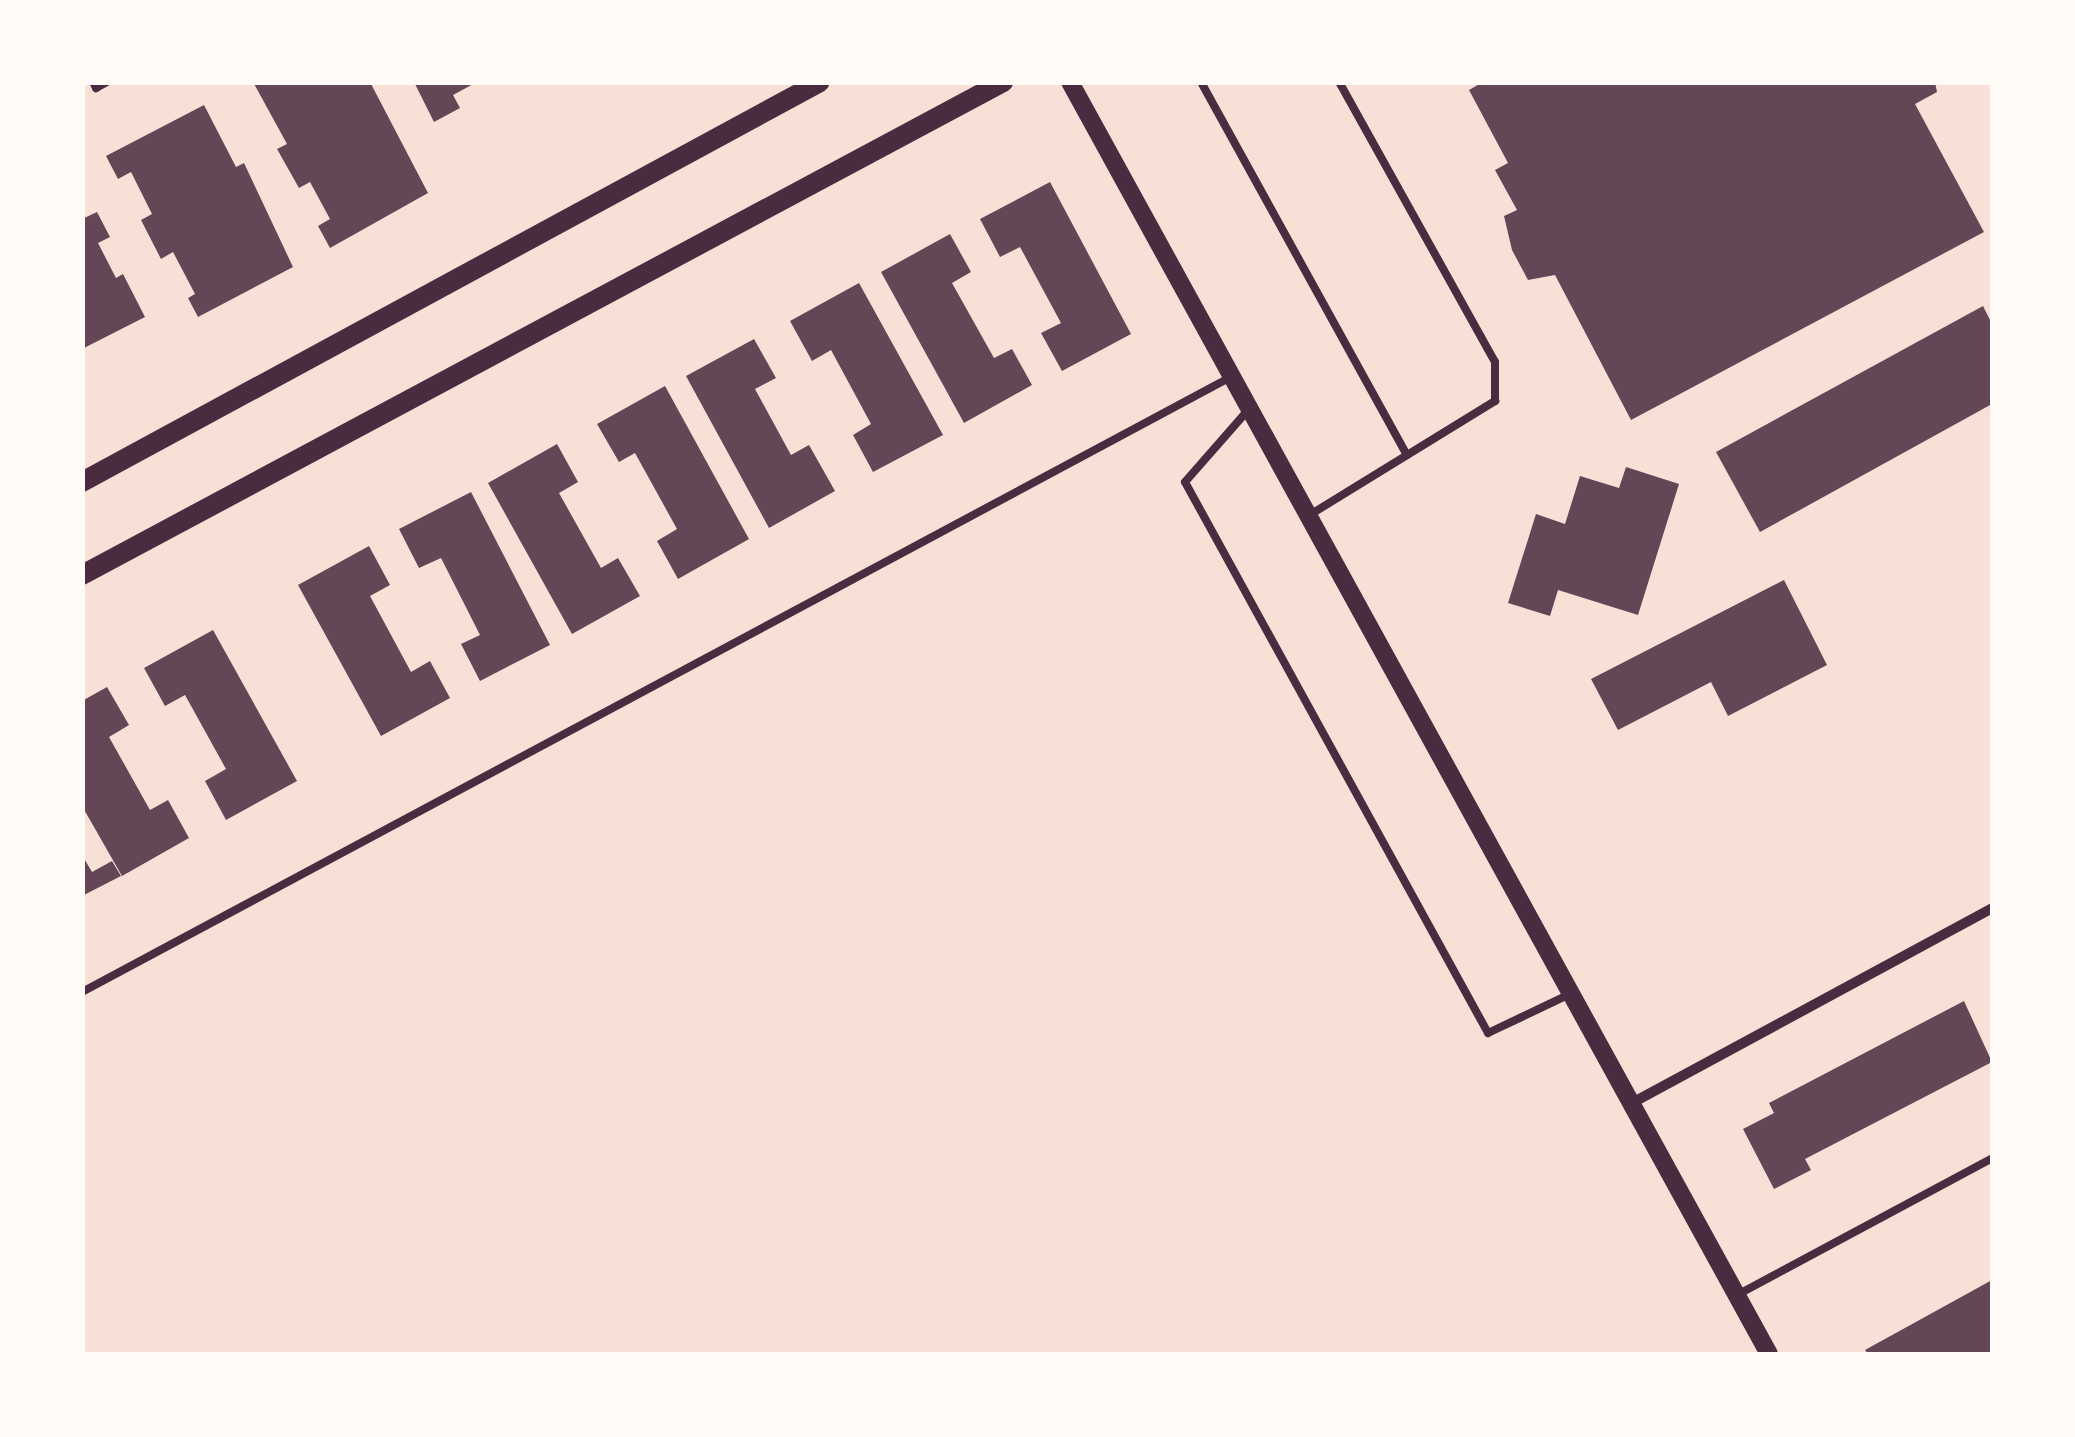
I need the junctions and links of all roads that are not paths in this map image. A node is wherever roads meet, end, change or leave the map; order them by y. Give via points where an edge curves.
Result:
1 (93, 82) edge
2 (107, 82) edge
3 (820, 82) edge
4 (1003, 82) edge
5 (1070, 82) edge
6 (1201, 82) edge
7 (1338, 82) edge
8 (1231, 377) junction
9 (1249, 409) junction
10 (1406, 455) junction
11 (82, 482) edge
12 (1308, 516) junction
13 (82, 575) edge
14 (1992, 908) edge
15 (82, 992) edge
16 (1571, 993) junction
17 (1632, 1103) junction
18 (1992, 1158) edge
19 (1737, 1295) junction
20 (1770, 1354) edge

1 - 2 lane via 96,88
3 - 11 main road
4 - 13 main road
5 - 8 street
6 - 10 lane
7 - 10 lane via 1495,362 1494,402
8 - 9 street
8 - 15 lane
9 - 12 street
9 - 16 lane via 1186,482 1488,1033
10 - 12 lane
12 - 16 street
14 - 17 street
16 - 17 street
17 - 19 street
18 - 19 lane
19 - 20 street

